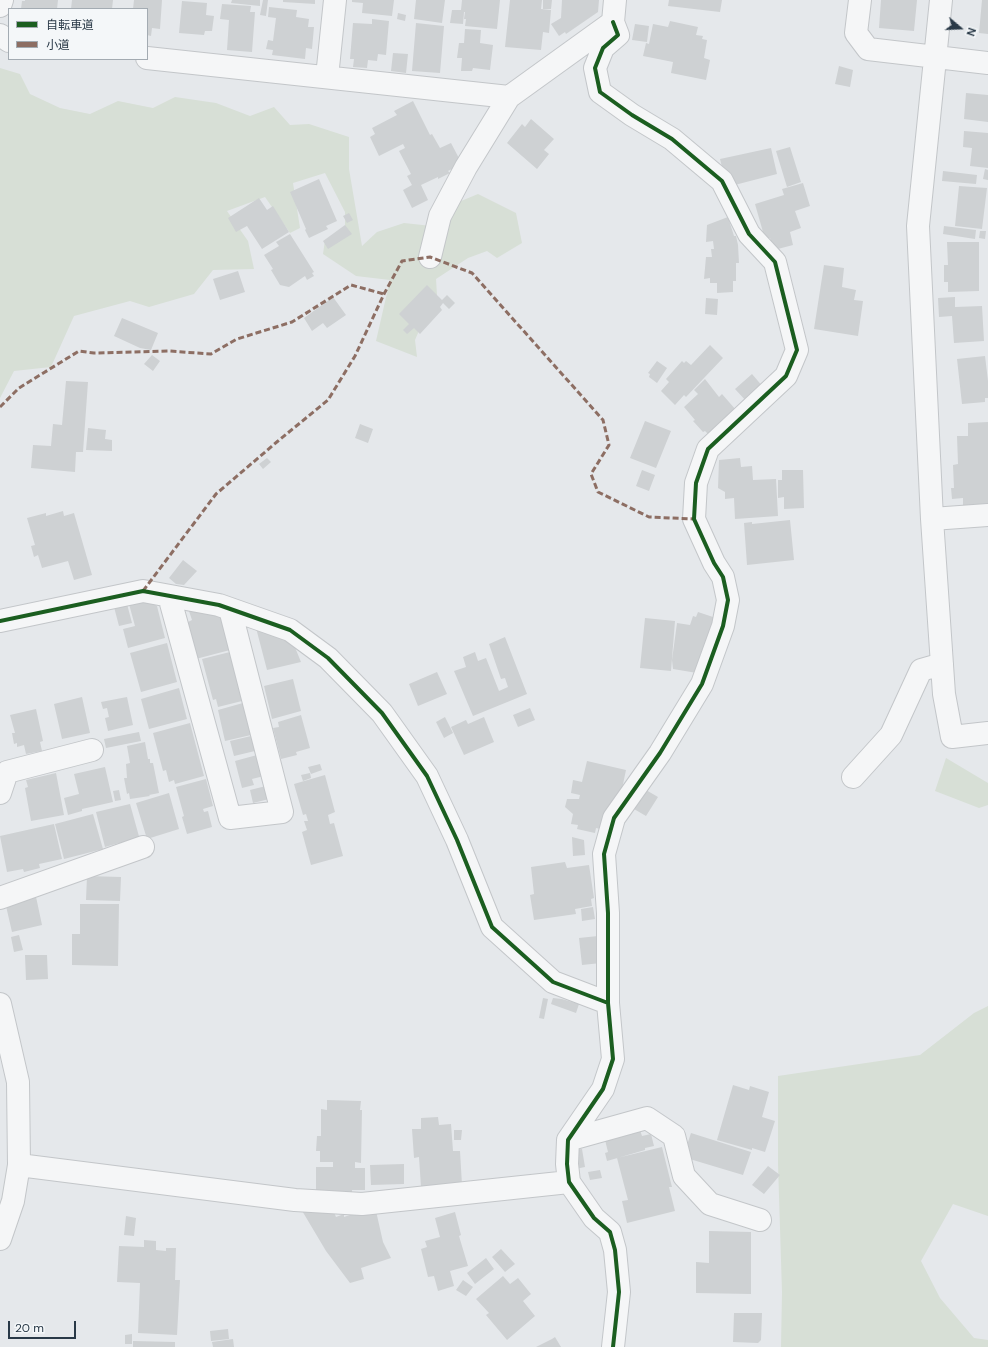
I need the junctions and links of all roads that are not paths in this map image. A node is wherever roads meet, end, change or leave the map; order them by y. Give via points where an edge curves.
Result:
1 (2, 0) edge
2 (334, 0) edge
3 (615, 0) edge
4 (860, 0) edge
5 (941, 0) edge
6 (0, 6) edge
7 (613, 22) junction
8 (148, 58) edge
9 (935, 58) junction
10 (988, 63) edge
11 (327, 78) junction
12 (510, 97) junction
13 (430, 257) dead end
14 (988, 515) edge
15 (932, 519) junction
16 (169, 596) junction
17 (230, 609) junction
18 (0, 621) edge
19 (942, 664) junction
20 (988, 733) edge
21 (92, 750) dead end
22 (853, 777) dead end
23 (0, 793) edge
24 (142, 847) dead end
25 (0, 898) edge
26 (608, 1003) junction
27 (0, 1004) edge
28 (568, 1140) junction
29 (18, 1165) junction
30 (569, 1182) junction
31 (760, 1220) dead end
32 (0, 1239) edge
33 (613, 1347) edge

1 - 6 street
2 - 11 street
3 - 7 street
4 - 9 street via 856,33 868,49
5 - 9 street
7 - 12 street
7 - 26 street via 618,35 603,48 595,68 600,92 672,139 722,181 749,234 775,262 797,350 786,376 708,449 696,483 694,519 714,564 723,577 728,600 723,626 702,684 660,753 614,818 604,854 608,913
8 - 11 street
9 - 10 street
9 - 15 street via 918,226
11 - 12 street
12 - 13 street via 466,167 440,216
14 - 15 street
15 - 19 street
16 - 17 street
16 - 17 street via 230,818 282,812
16 - 18 street via 143,591
17 - 26 street via 290,630 328,658 382,713 427,776 492,927 553,982
19 - 20 street via 944,694 952,737
19 - 22 street via 921,670 891,735
21 - 23 street via 7,772
24 - 25 street
26 - 28 street via 613,1059 603,1089
27 - 29 street via 18,1082
28 - 30 street
28 - 31 street via 647,1118 674,1136 684,1176 710,1204
29 - 30 street via 295,1200 362,1204
29 - 32 street via 13,1201
30 - 33 street via 594,1218 610,1232 615,1250 619,1292

